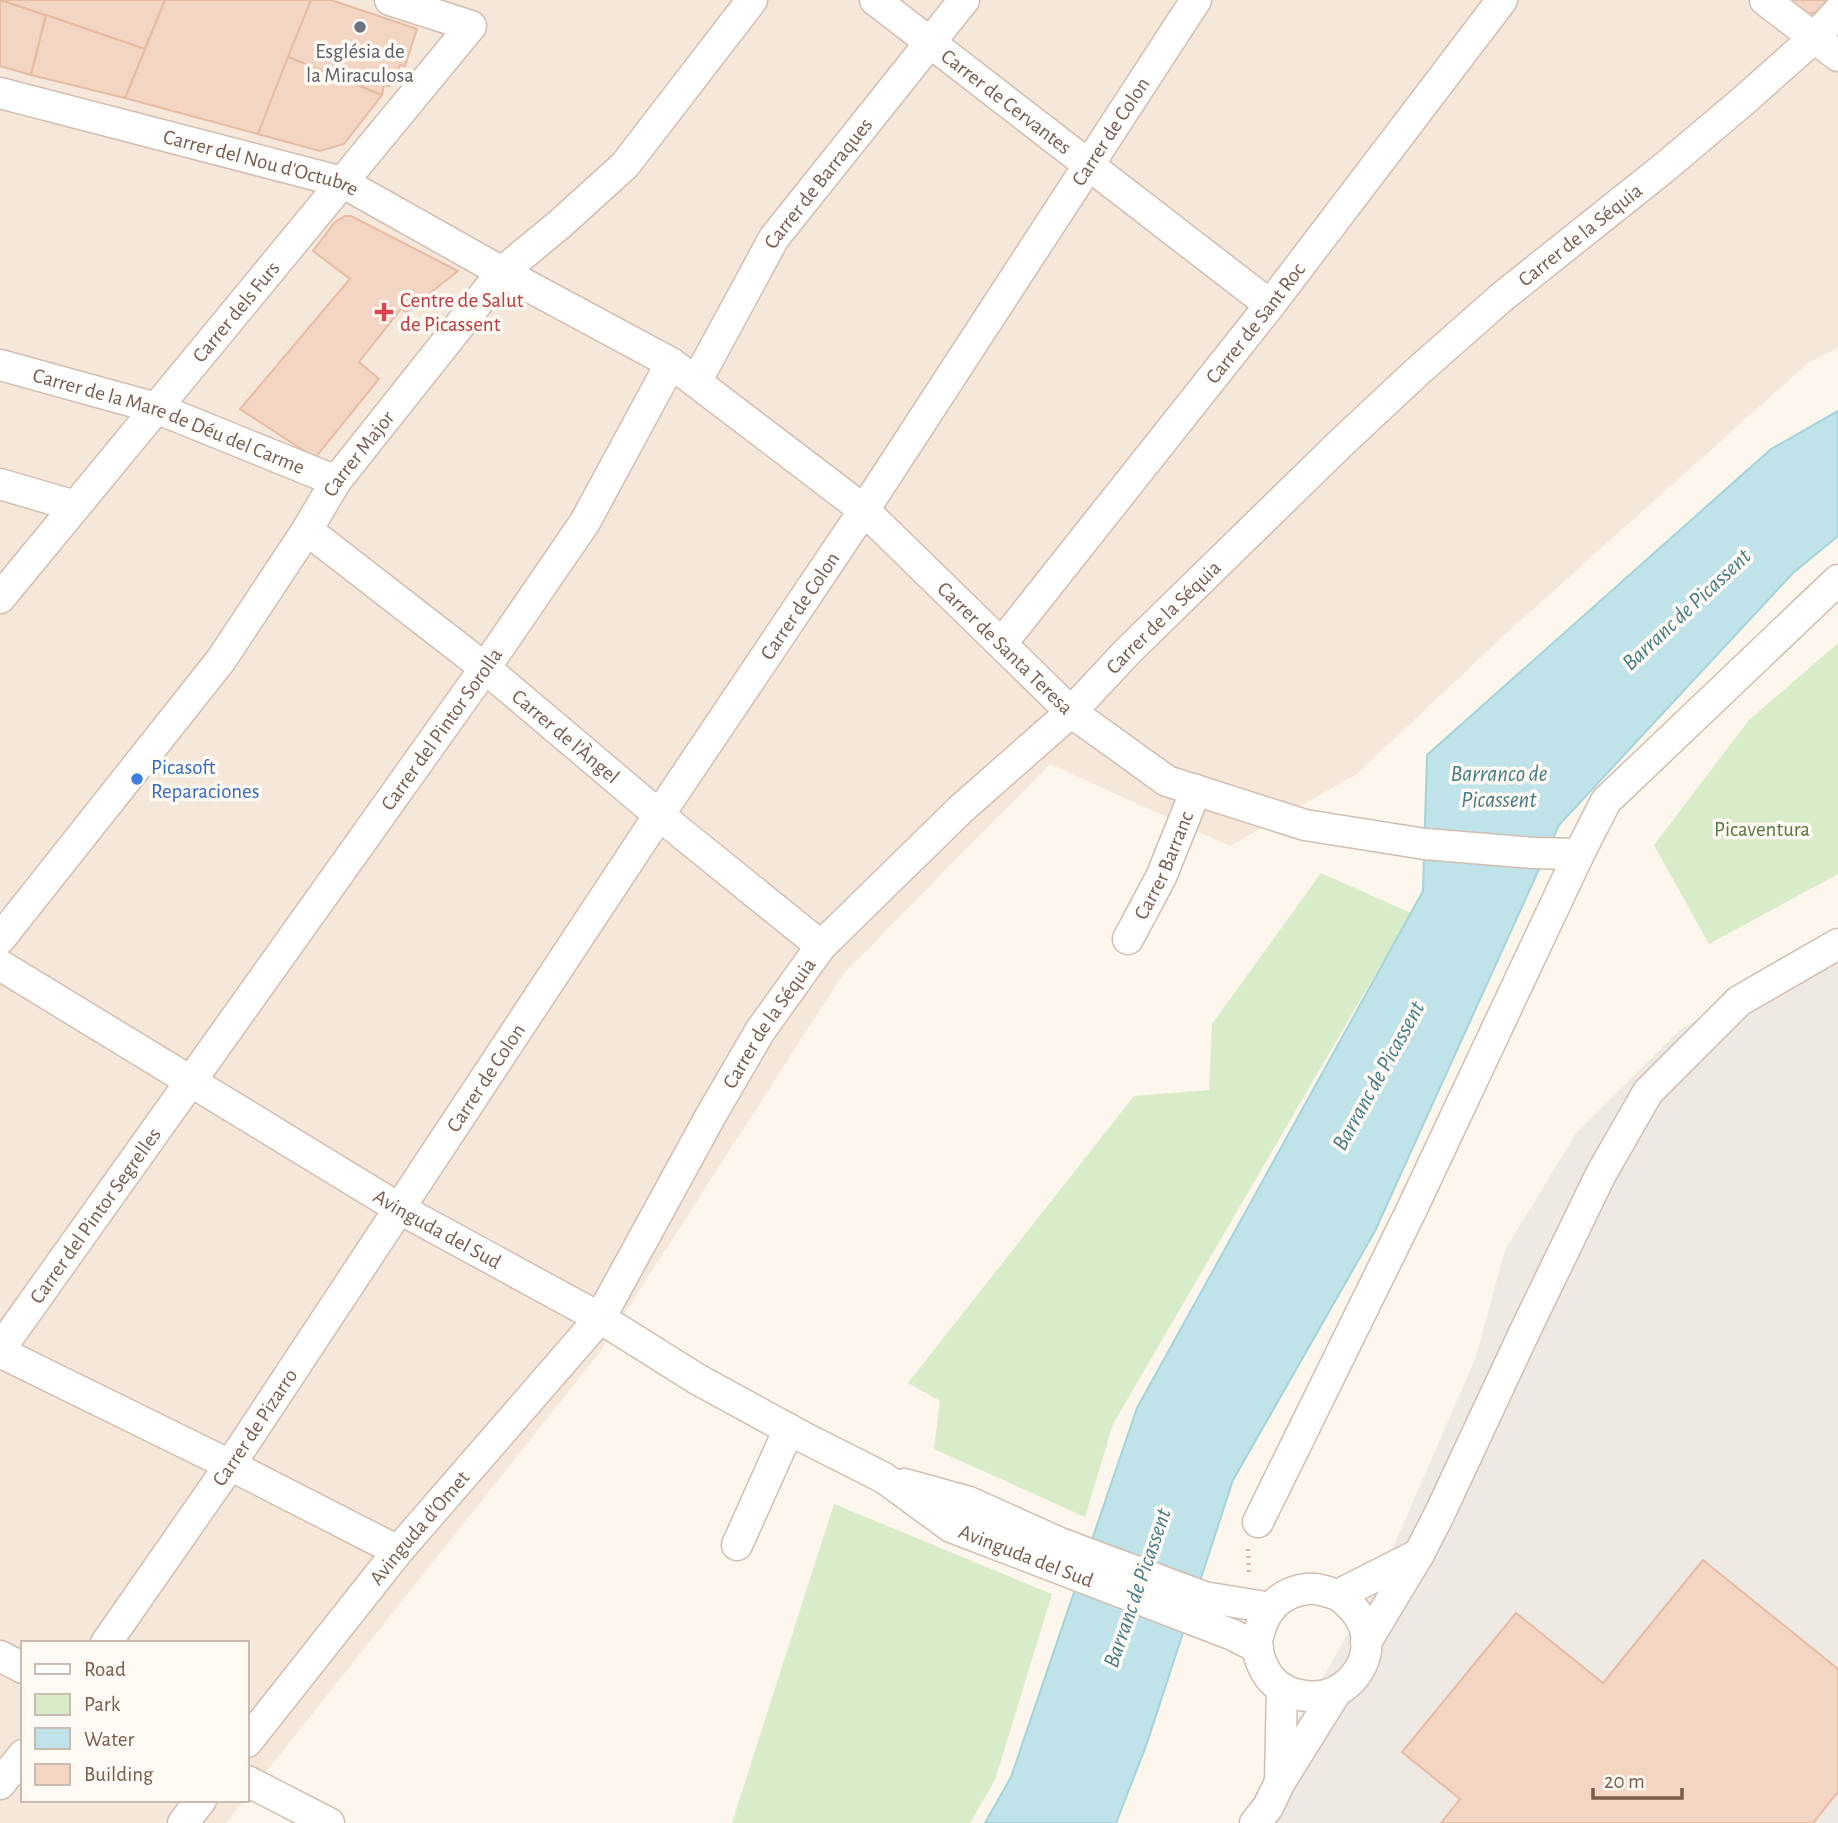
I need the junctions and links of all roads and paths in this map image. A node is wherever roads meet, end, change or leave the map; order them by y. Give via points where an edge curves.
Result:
1 (390, 0) edge
2 (752, 0) edge
3 (875, 0) edge
4 (964, 0) edge
5 (1196, 0) edge
6 (1502, 0) edge
7 (1765, 0) edge
8 (1838, 12) edge
9 (1814, 38) junction
10 (931, 43) junction
11 (1838, 56) edge
12 (0, 93) edge
13 (1090, 164) junction
14 (342, 182) junction
15 (502, 272) junction
16 (1270, 305) junction
17 (671, 363) junction
18 (0, 365) edge
19 (696, 382) junction
20 (156, 408) junction
21 (336, 481) junction
22 (0, 484) edge
23 (75, 506) junction
24 (864, 510) junction
25 (307, 530) junction
26 (1838, 580) edge
27 (0, 598) edge
28 (1002, 643) junction
29 (485, 668) junction
30 (1071, 712) junction
31 (1196, 790) junction
32 (659, 815) junction
33 (1579, 854) junction
34 (0, 939) edge
35 (1128, 939) dead end
36 (1838, 944) edge
37 (821, 946) junction
38 (0, 965) edge
39 (192, 1081) junction
40 (400, 1209) junction
41 (600, 1318) junction
42 (0, 1351) edge
43 (789, 1429) junction
44 (230, 1465) junction
45 (884, 1478) junction
46 (1258, 1522) joint
47 (737, 1545) dead end
48 (398, 1551) junction
49 (1419, 1554) junction
50 (1338, 1595) junction
51 (1261, 1606) junction
52 (1201, 1610) junction
53 (107, 1641) edge
54 (1366, 1642) junction
55 (1258, 1648) junction
56 (0, 1656) edge
57 (21, 1667) edge
58 (1282, 1688) junction
59 (1336, 1692) junction
60 (248, 1741) edge
61 (21, 1758) edge
62 (248, 1782) edge
63 (1280, 1782) junction
64 (0, 1784) edge
65 (199, 1802) edge
66 (183, 1823) edge
67 (329, 1823) edge
68 (1255, 1823) edge

1 - 14 street, Carrer dels Furs via 471,26
2 - 15 street, Carrer Major via 625,165
3 - 10 street, Carrer de Cervantes
4 - 10 street, Carrer de Barraques
5 - 13 street, Carrer de Colon
6 - 16 street, Carrer de Sant Roc
7 - 9 street
8 - 9 street, Carrer de la Séquia
9 - 11 street
9 - 30 street, Carrer de la Séquia via 1417,372 1127,652
10 - 13 street, Carrer de Cervantes
10 - 19 street, Carrer de Barraques via 774,238
12 - 14 street, Carrer del Nou d'Octubre
13 - 16 street, Carrer de Cervantes
13 - 24 street, Carrer de Colon
14 - 15 street, Carrer del Nou d'Octubre
14 - 20 street, Carrer dels Furs
15 - 17 street, Carrer de Santa Teresa
15 - 21 street, Carrer Major
16 - 28 street, Carrer de Sant Roc
17 - 19 street, Carrer de Santa Teresa
17 - 29 street, Carrer del Pintor Sorolla via 585,522
18 - 20 street, Carrer de la Mare de Déu del Carme
19 - 24 street, Carrer de Santa Teresa
20 - 21 street, Carrer de la Mare de Déu del Carme
20 - 23 street, Carrer dels Furs
21 - 25 street, Carrer Major
22 - 23 street
23 - 27 street, Carrer dels Furs
24 - 28 street, Carrer de Santa Teresa
24 - 32 street, Carrer de Colon
25 - 29 street, Carrer de l'Àngel
25 - 34 street, Carrer Major via 221,660
26 - 33 street via 1606,800
28 - 30 street, Carrer de Santa Teresa
29 - 32 street, Carrer de l'Àngel
29 - 39 street, Carrer del Pintor Sorolla
30 - 31 street, Carrer de Santa Teresa via 1167,781
30 - 37 street, Carrer de la Séquia via 961,809
31 - 33 street, Carrer de Santa Teresa via 1305,825 1424,844
31 - 35 street, Carrer Barranc via 1161,877
32 - 37 street, Carrer de l'Àngel
32 - 40 street, Carrer de Colon
33 - 46 street via 1411,1212
36 - 49 street via 1739,1002 1648,1092 1601,1174
37 - 41 street, Carrer de la Séquia via 760,1031
38 - 39 street, Avinguda del Sud
39 - 40 street, Avinguda del Sud
39 - 42 street, Carrer del Pintor Segrelles
40 - 41 street, Avinguda del Sud
40 - 44 street, Carrer de Pizarro
41 - 43 street, Avinguda del Sud
41 - 48 street, Avinguda d'Omet
42 - 44 street
43 - 45 street, Avinguda del Sud
43 - 47 street
44 - 48 street
44 - 53 street, Carrer de Pizarro
45 - 52 street, Avinguda del Sud via 969,1502
45 - 52 street, Avinguda del Sud via 951,1527
46 - 51 path via 1248,1542
48 - 60 street, Avinguda d'Omet
49 - 50 street
49 - 54 street
50 - 51 street via 1305,1589
50 - 54 street via 1363,1623
51 - 52 street, Avinguda del Sud
51 - 55 street
52 - 55 street, Avinguda del Sud
54 - 59 street via 1360,1669
55 - 58 street via 1264,1670
56 - 57 street
58 - 59 street via 1318,1698
58 - 63 street
59 - 63 street
61 - 64 street
62 - 67 street
63 - 68 street
65 - 66 street

